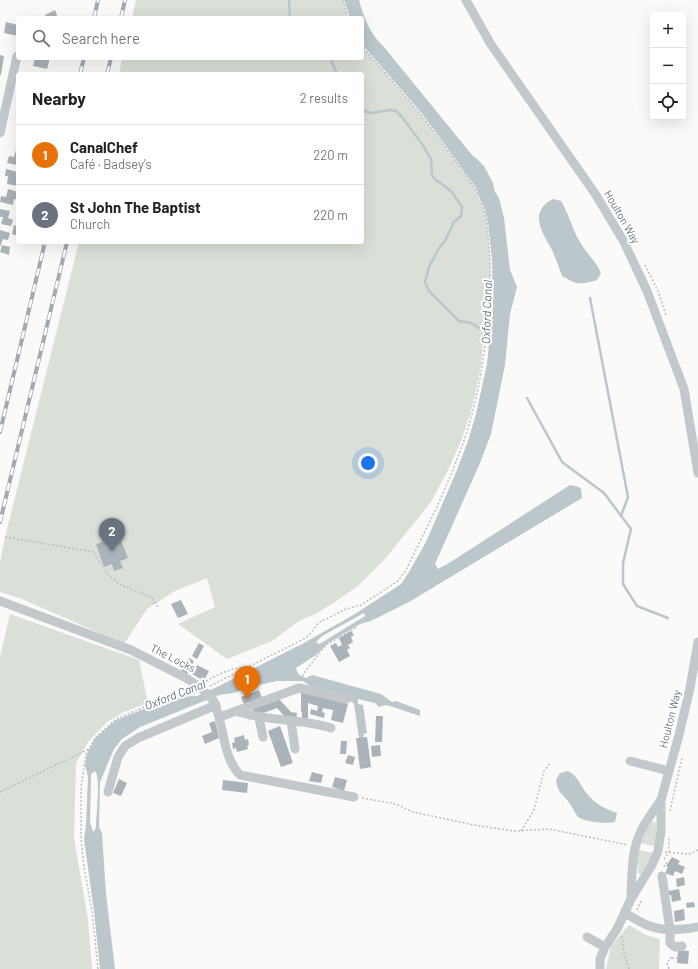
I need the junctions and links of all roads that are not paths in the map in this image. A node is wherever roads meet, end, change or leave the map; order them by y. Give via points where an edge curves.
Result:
1 (466, 0) edge
2 (16, 60) edge
3 (0, 133) edge
4 (698, 473) edge
5 (0, 601) edge
6 (698, 642) edge
7 (347, 699) dead end
8 (215, 702) junction
9 (236, 711) junction
10 (220, 717) junction
11 (259, 718) junction
12 (291, 721) junction
13 (330, 728) dead end
14 (263, 737) dead end
15 (295, 749) dead end
16 (630, 761) dead end
17 (669, 771) junction
18 (108, 792) dead end
19 (354, 797) road end
20 (661, 800) junction
21 (662, 876) dead end
22 (631, 898) junction
23 (625, 913) junction
24 (698, 927) edge
25 (670, 930) junction
26 (587, 937) dead end
27 (605, 947) junction
28 (679, 947) road end
29 (600, 969) edge

1 - 4 street, Houlton Way via 490,43 596,195 624,242 647,291 684,389
2 - 3 street
5 - 8 street, The Locks, bridge via 132,650 201,688
6 - 17 street, Houlton Way via 690,688
7 - 9 street via 299,688
8 - 10 street, The Locks
8 - 18 street via 125,746 118,757
9 - 10 street
9 - 11 street
10 - 19 street, The Locks via 230,760 240,775
11 - 12 street
11 - 14 street
12 - 13 street via 314,723
12 - 15 street
16 - 17 street
17 - 20 street, Houlton Way
20 - 22 street, Houlton Way via 642,829 635,846
20 - 22 street, Houlton Way via 661,836 658,851
21 - 25 street
22 - 23 street, Houlton Way
23 - 25 street via 646,925
23 - 27 street, Houlton Way
24 - 25 street
25 - 28 street via 670,942
26 - 27 street
27 - 29 street, Houlton Way via 600,959

